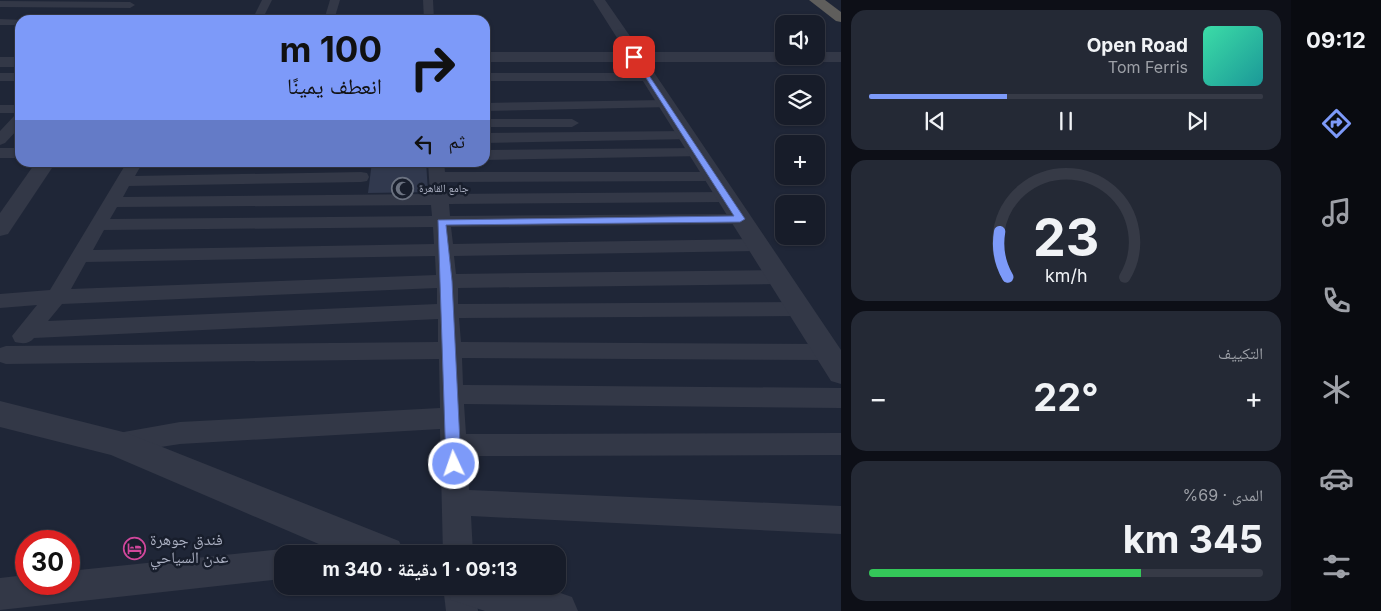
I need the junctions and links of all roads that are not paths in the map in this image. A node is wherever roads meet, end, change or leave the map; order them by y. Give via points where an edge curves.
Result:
1 (268, 0) edge
2 (335, 0) edge
3 (428, 0) edge
4 (599, 0) edge
5 (816, 0) edge
6 (838, 0) edge
7 (132, 2) edge
8 (841, 2) edge
9 (0, 4) edge
10 (0, 12) edge
11 (260, 15) edge
12 (330, 15) edge
13 (429, 15) edge
14 (841, 18) edge
15 (0, 22) edge
16 (15, 22) edge
17 (0, 31) edge
18 (15, 31) edge
19 (0, 52) edge
20 (15, 52) edge
21 (490, 57) edge
22 (634, 57) junction
23 (841, 57) edge
24 (0, 62) edge
25 (15, 62) edge
26 (15, 76) edge
27 (0, 77) edge
28 (490, 77) edge
29 (656, 90) junction
30 (570, 91) dead end
31 (490, 106) edge
32 (0, 109) edge
33 (15, 109) edge
34 (11, 123) edge
35 (490, 123) edge
36 (686, 137) junction
37 (490, 138) edge
38 (0, 140) edge
39 (0, 153) edge
40 (15, 153) edge
41 (490, 155) edge
42 (43, 167) edge
43 (132, 167) edge
44 (712, 176) junction
45 (361, 177) dead end
46 (437, 179) edge
47 (124, 181) junction
48 (726, 197) junction
49 (112, 202) junction
50 (740, 219) junction
51 (441, 222) junction
52 (99, 225) junction
53 (0, 229) edge
54 (757, 245) junction
55 (445, 248) junction
56 (82, 256) junction
57 (778, 277) junction
58 (447, 281) junction
59 (56, 297) junction
60 (0, 301) edge
61 (799, 309) junction
62 (448, 311) junction
63 (29, 330) junction
64 (449, 350) junction
65 (827, 352) junction
66 (3, 358) edge
67 (841, 373) edge
68 (841, 398) edge
69 (450, 406) junction
70 (0, 414) edge
71 (116, 443) junction
72 (841, 444) edge
73 (452, 445) junction
74 (455, 502) junction
75 (841, 520) edge
76 (364, 545) edge
77 (457, 545) edge
78 (274, 565) edge
79 (0, 594) edge
80 (461, 595) edge
81 (498, 595) edge
82 (462, 611) edge
83 (558, 611) edge

1 - 11 street
2 - 12 street
3 - 13 street
4 - 22 street
5 - 14 highway
6 - 8 highway
7 - 9 street
7 - 10 street via 120,14
15 - 16 street
17 - 18 street
19 - 20 street
21 - 22 street
22 - 23 street
22 - 29 street
24 - 25 street
26 - 27 street
28 - 29 street
29 - 30 street
29 - 31 street
29 - 36 street
32 - 33 street
34 - 38 street
35 - 36 street
36 - 37 street
36 - 41 street
36 - 44 street
39 - 40 street
42 - 53 street
43 - 47 street
44 - 46 street
44 - 48 street
45 - 47 street
46 - 48 street
46 - 49 street
46 - 51 street
47 - 49 street
48 - 50 street
49 - 52 street
50 - 51 street
50 - 54 street
51 - 52 street
51 - 55 street
52 - 56 street
54 - 55 street
54 - 57 street
55 - 56 street
55 - 58 street
56 - 59 street
57 - 58 street
57 - 61 street
58 - 59 street
58 - 62 street
59 - 60 street
59 - 63 street
61 - 62 street
61 - 65 street
62 - 63 street
62 - 64 street
63 - 66 street
64 - 65 street
64 - 66 street
64 - 69 street
65 - 67 street
68 - 69 street
69 - 71 street
69 - 73 street
70 - 71 street
71 - 76 street
72 - 73 street
73 - 74 street
74 - 75 street
74 - 77 street
78 - 79 street
80 - 82 street
81 - 83 street

